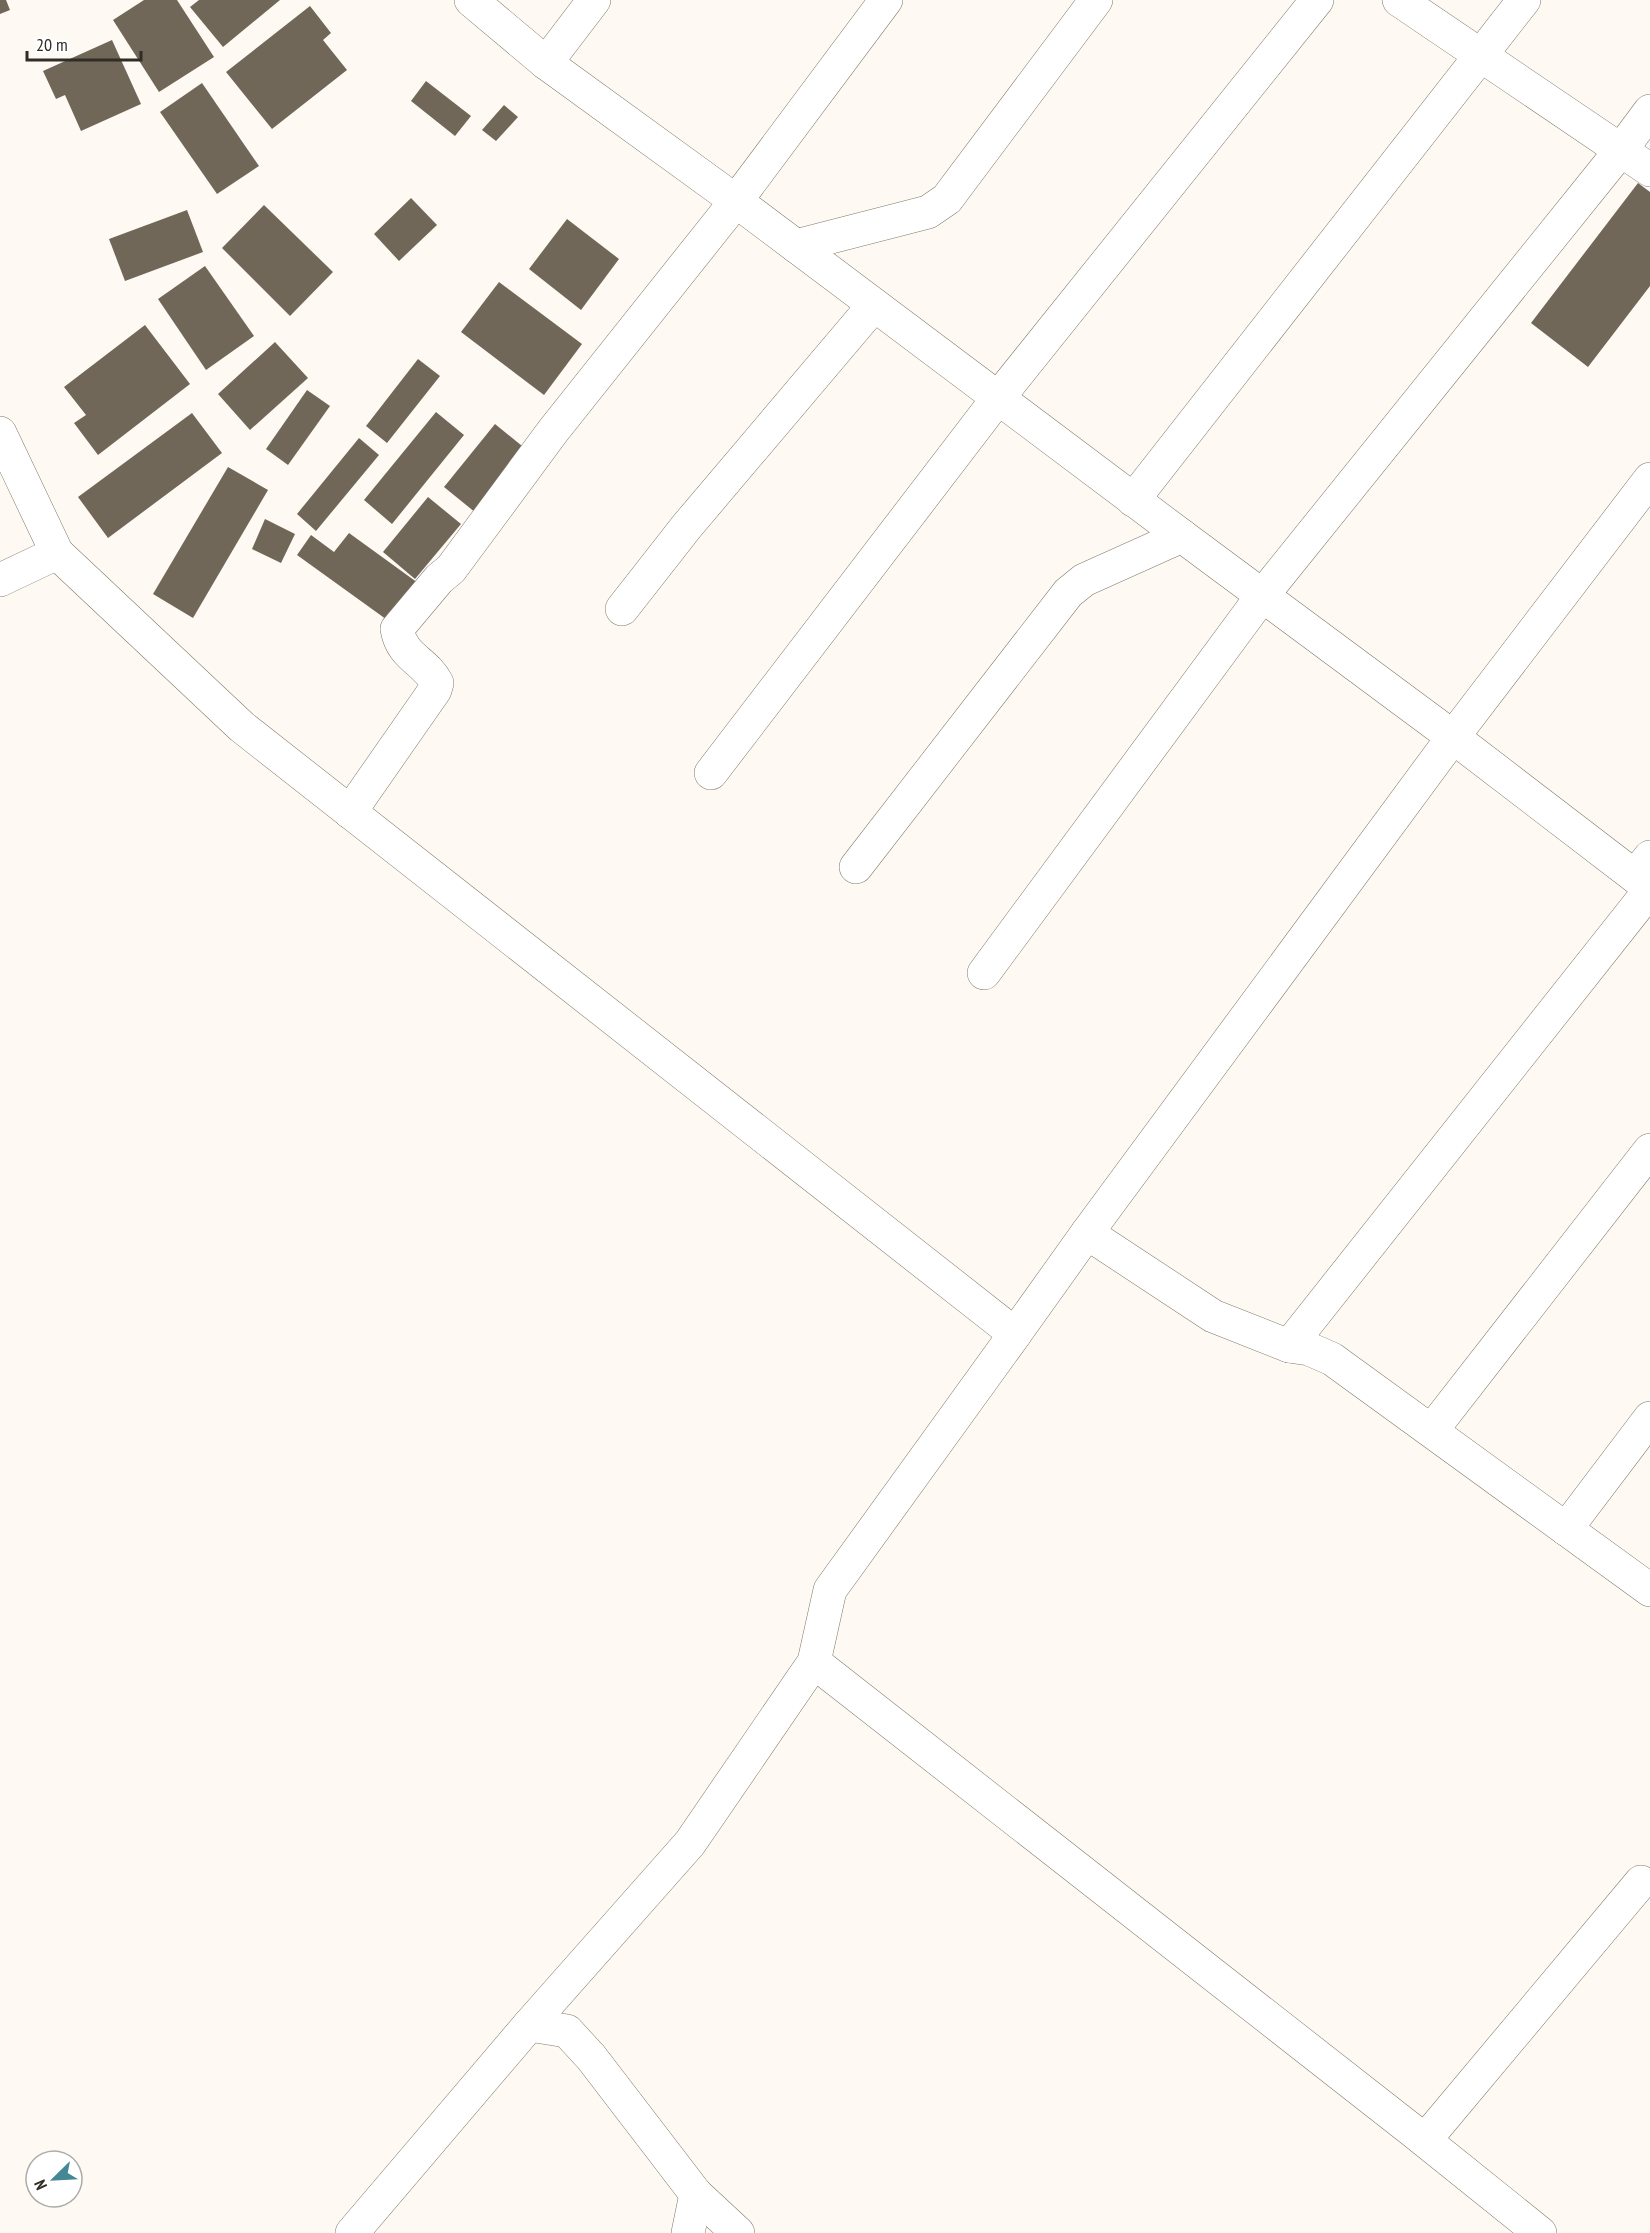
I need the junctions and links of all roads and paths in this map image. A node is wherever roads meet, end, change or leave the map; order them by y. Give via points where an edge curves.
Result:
1 (471, 0) edge
2 (594, 0) edge
3 (886, 0) edge
4 (1096, 0) edge
5 (1317, 0) edge
6 (1399, 0) edge
7 (1524, 0) edge
8 (1481, 55) junction
9 (546, 63) junction
10 (1650, 111) edge
11 (1621, 150) junction
12 (1650, 170) edge
13 (736, 201) junction
14 (796, 246) junction
15 (873, 305) junction
16 (998, 398) junction
17 (0, 433) edge
18 (1650, 479) edge
19 (1133, 500) junction
20 (1182, 536) junction
21 (57, 553) junction
22 (0, 580) edge
23 (1262, 596) junction
24 (622, 609) dead end
25 (1454, 737) junction
26 (711, 773) dead end
27 (350, 812) junction
28 (856, 867) dead end
29 (1646, 878) edge
30 (984, 973) dead end
31 (1650, 1150) edge
32 (1087, 1233) junction
33 (1015, 1334) junction
34 (1289, 1346) junction
35 (1650, 1418) edge
36 (1432, 1430) junction
37 (1566, 1529) junction
38 (1650, 1590) edge
39 (814, 1662) junction
40 (1641, 1882) dead end
41 (529, 2025) junction
42 (1425, 2140) junction
43 (696, 2194) junction
44 (352, 2233) edge
45 (688, 2233) edge
46 (738, 2233) edge
47 (1540, 2233) edge

1 - 9 street
2 - 9 street
3 - 13 street
4 - 14 street via 947,199 928,212
5 - 16 street
6 - 8 street
7 - 8 street
8 - 11 street
8 - 19 street
9 - 13 street
10 - 11 street
11 - 12 street
11 - 23 street
13 - 14 street
13 - 27 street via 553,431 451,569 397,630 399,642 408,654 433,675 437,682 435,690
14 - 15 street
15 - 16 street
15 - 24 street
16 - 19 street
16 - 26 street
17 - 21 street
18 - 25 street
19 - 20 street
20 - 23 street
20 - 28 street via 1084,580 1068,593
21 - 22 street
21 - 27 street via 242,727
23 - 25 street
23 - 30 street
25 - 29 street
25 - 32 street
27 - 33 street
29 - 34 street
31 - 36 street
32 - 33 street
32 - 34 street via 1213,1316
33 - 39 street via 830,1590
34 - 36 street via 1332,1359
35 - 37 street
36 - 37 street
37 - 38 street
39 - 41 street via 690,1843
39 - 42 street
40 - 42 street
41 - 43 street via 567,2031
41 - 44 street
42 - 47 street
43 - 45 street
43 - 46 street

